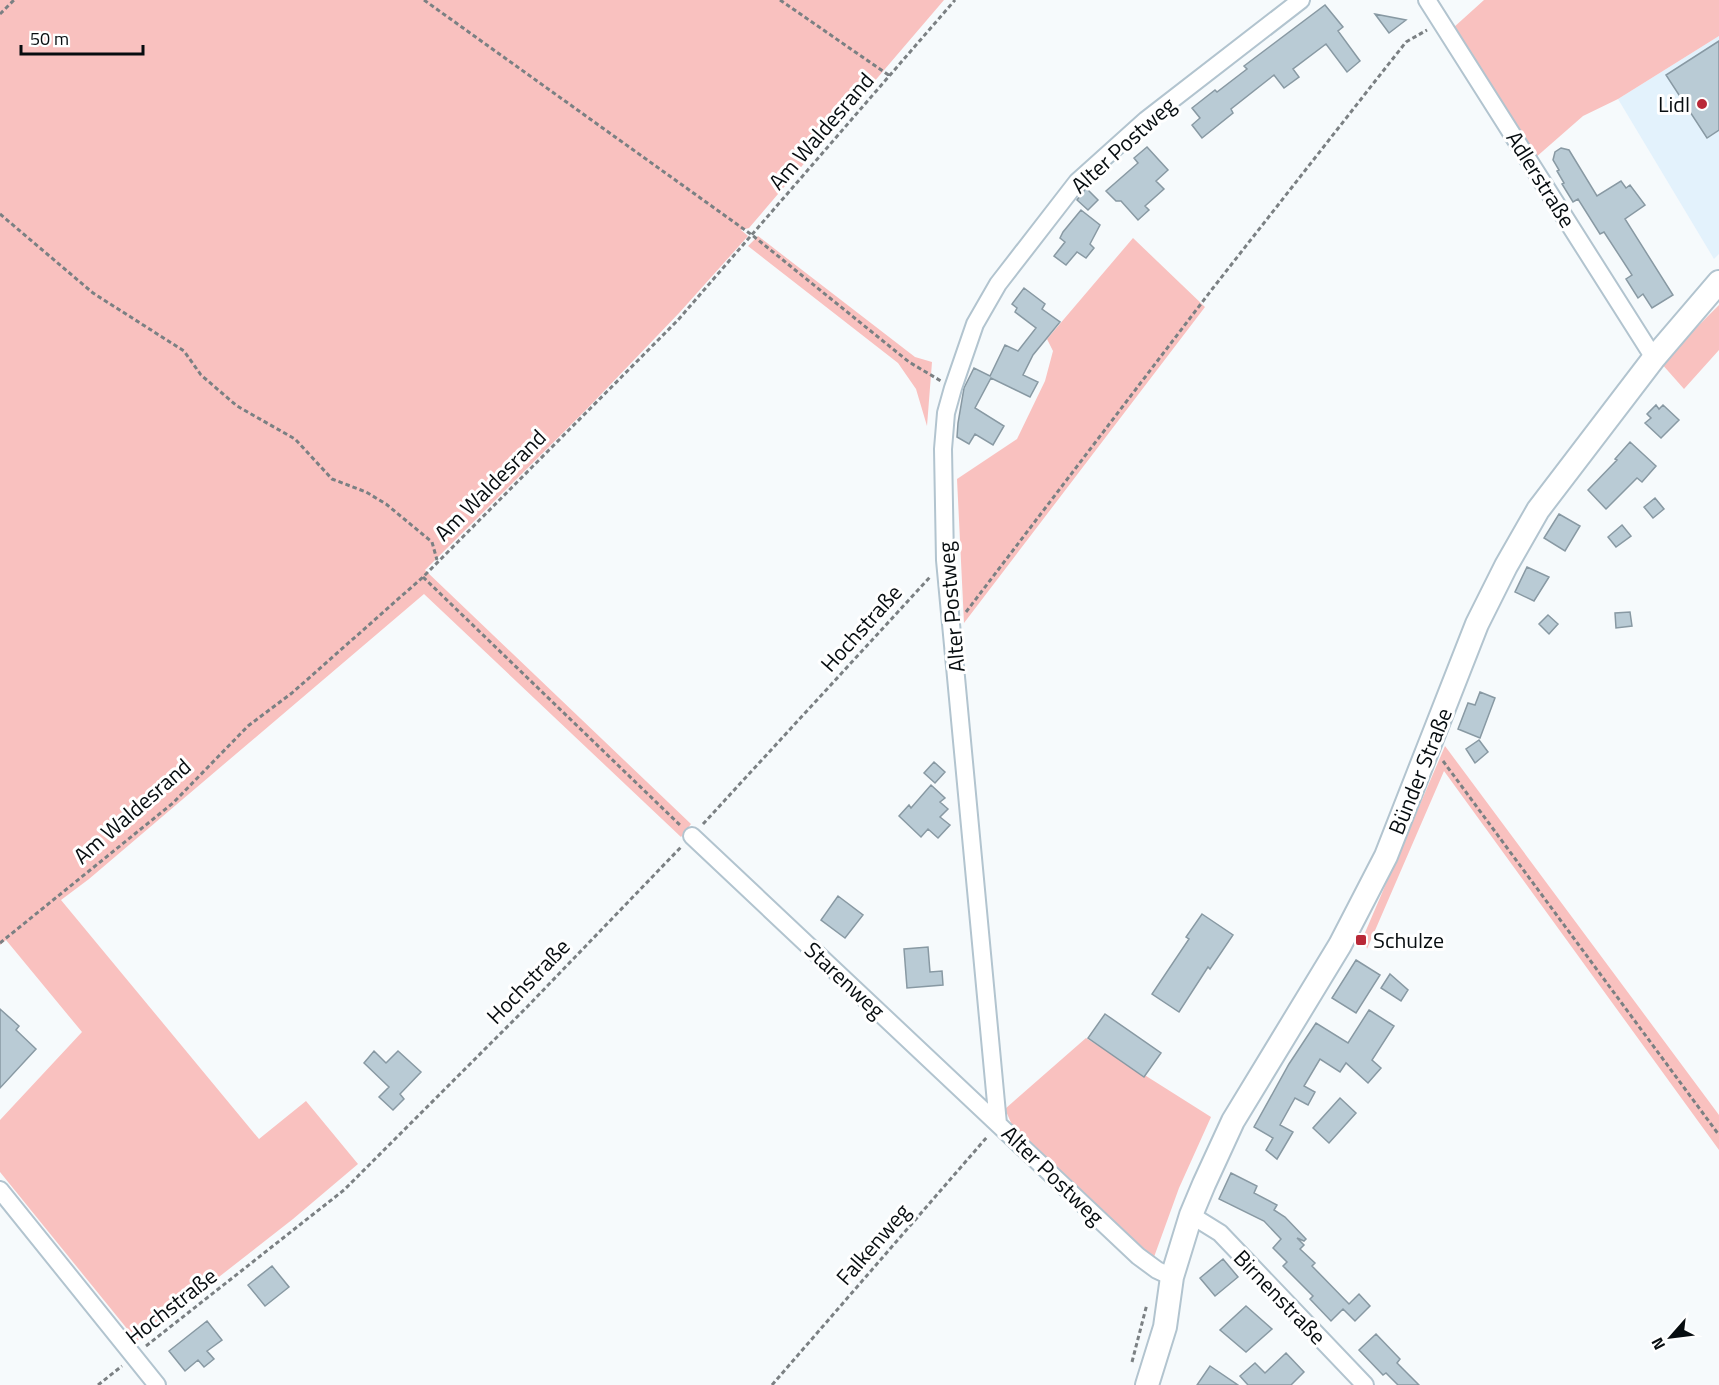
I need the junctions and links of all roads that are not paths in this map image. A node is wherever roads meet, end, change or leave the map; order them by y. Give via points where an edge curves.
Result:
1 (1301, 0) edge
2 (1427, 0) edge
3 (1719, 282) edge
4 (1654, 358) junction
5 (692, 836) road end
6 (998, 1124) junction
7 (0, 1190) edge
8 (1191, 1215) junction
9 (1171, 1284) junction
10 (157, 1385) edge
11 (1141, 1385) edge
12 (1147, 1385) edge
13 (1365, 1385) edge

1 - 6 street, Alter Postweg via 1146,120 1077,182 998,284 975,324 952,388 943,449 945,560
2 - 4 street, Adlerstraße
3 - 4 main road, Bünder Straße
4 - 8 main road, Bünder Straße via 1538,510 1506,566 1477,624 1386,856 1341,945 1233,1121
5 - 6 street, Starenweg
6 - 9 street, Alter Postweg
7 - 10 street
8 - 9 main road, Bünder Straße
8 - 13 street, Birnenstraße via 1220,1233
9 - 11 main road, Bünder Straße via 1152,1325 1141,1367
9 - 12 main road, Bünder Straße via 1165,1327

